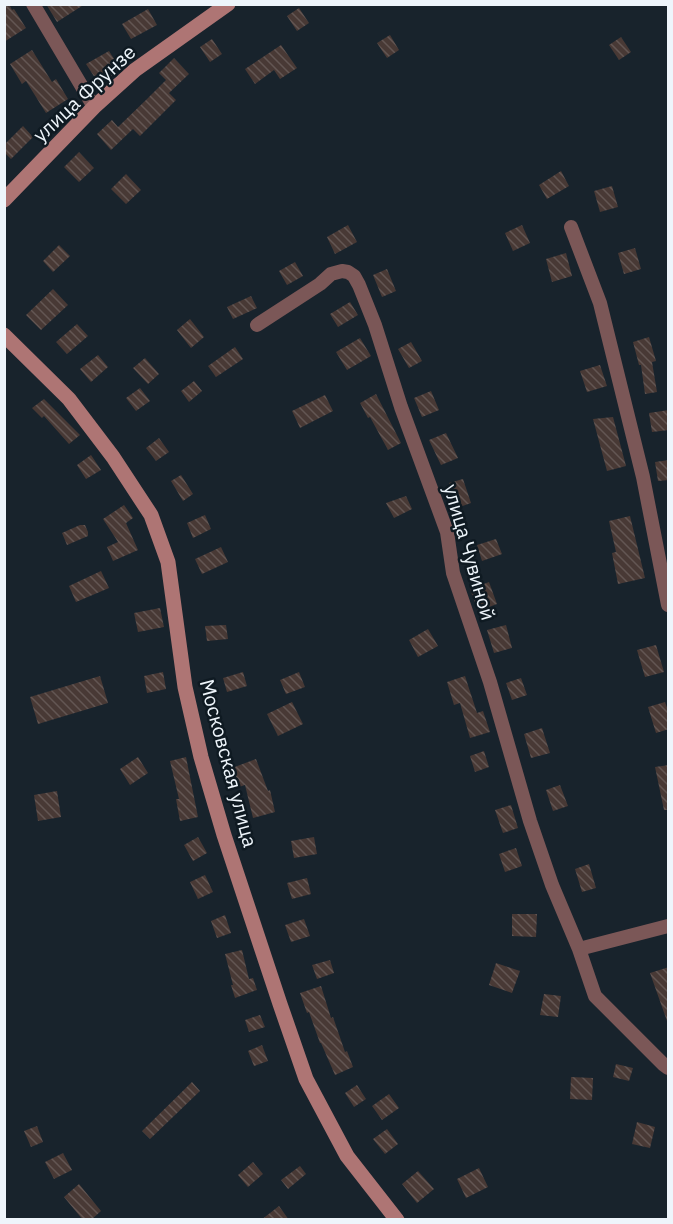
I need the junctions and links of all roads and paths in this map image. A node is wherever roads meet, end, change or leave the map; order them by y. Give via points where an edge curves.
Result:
1 (33, 4) edge
2 (228, 4) edge
3 (94, 107) junction
4 (4, 200) edge
5 (571, 227) dead end
6 (257, 325) dead end
7 (4, 335) edge
8 (669, 605) edge
9 (669, 926) edge
10 (585, 947) junction
11 (669, 1068) edge
12 (398, 1220) edge

1 - 3 street
2 - 3 street, улица Фрунзе via 135,70
3 - 4 street, улица Фрунзе
5 - 8 street via 600,303 643,477
6 - 10 street, улица Чувиной via 331,274 348,272 359,285 447,532 453,573 490,682 530,821 552,885
7 - 12 street, Московская улица via 69,399 151,515 168,562 185,687 201,757 306,1079 347,1156
9 - 10 street
10 - 11 street, улица Чувиной via 595,996

